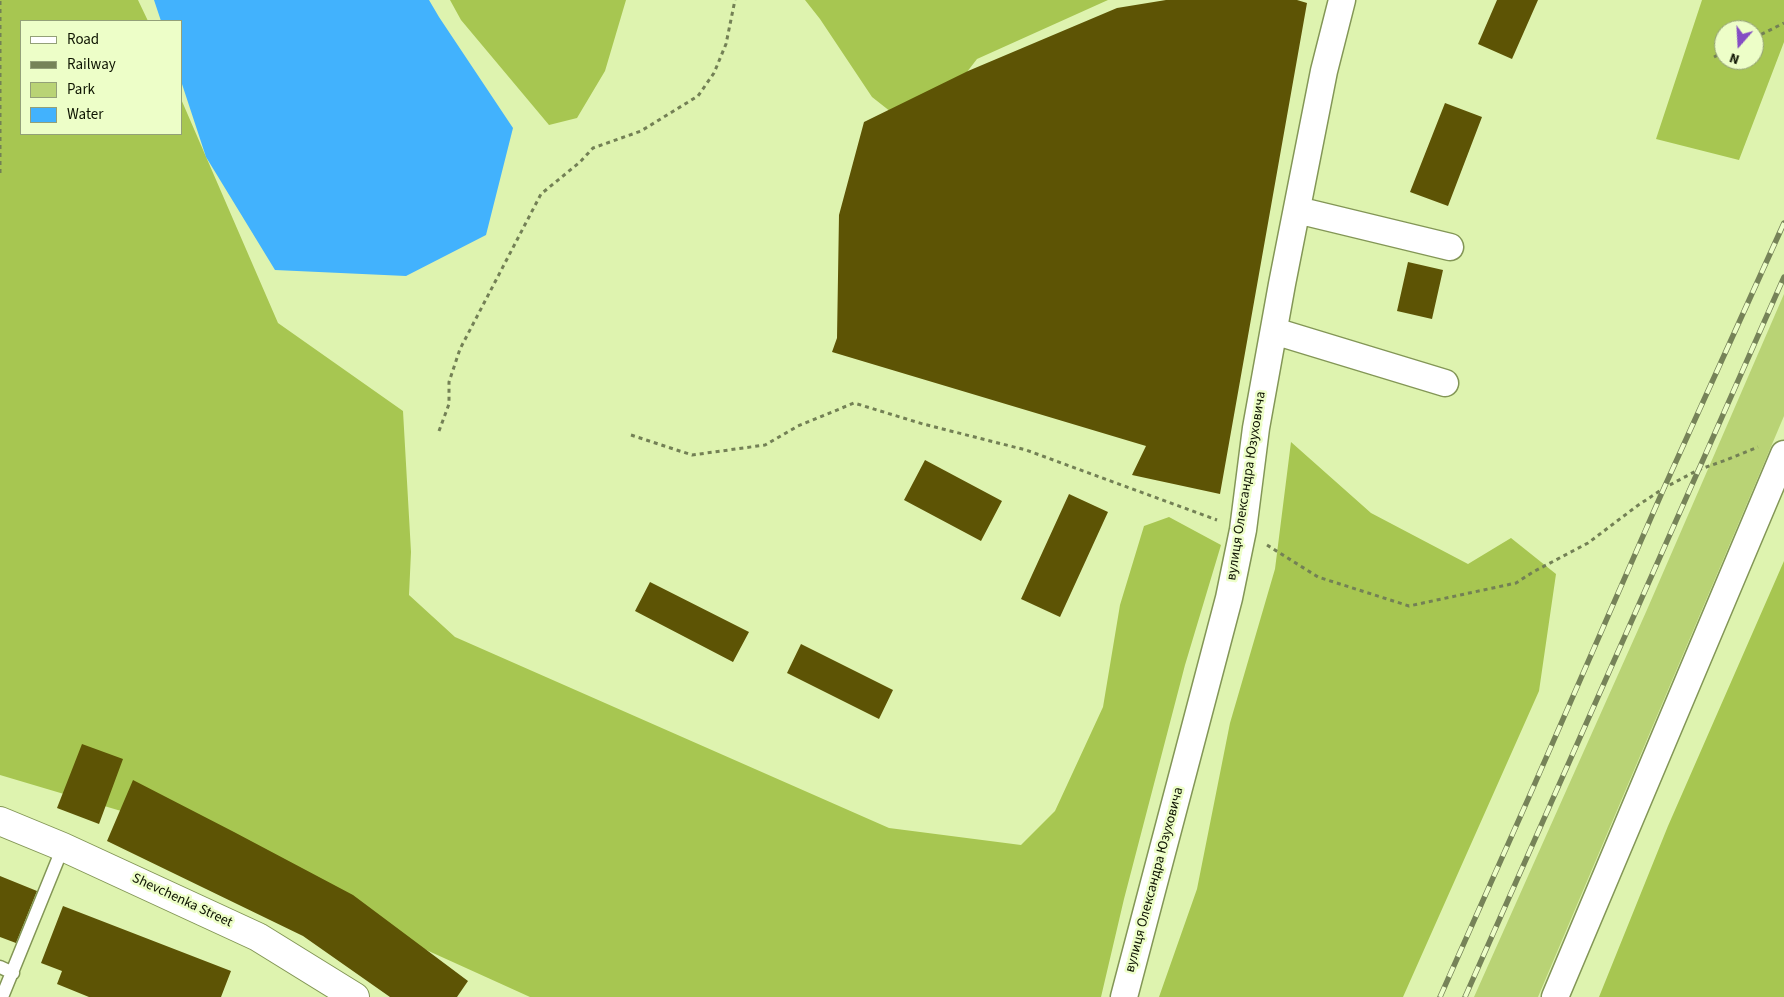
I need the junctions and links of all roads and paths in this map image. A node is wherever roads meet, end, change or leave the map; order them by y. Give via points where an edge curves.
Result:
1 (0, 0) edge
2 (735, 0) edge
3 (1342, 0) edge
4 (1784, 24) edge
5 (1764, 33) edge
6 (0, 173) edge
7 (1297, 210) junction
8 (1450, 247) dead end
9 (1274, 331) junction
10 (1445, 383) dead end
11 (439, 431) dead end
12 (630, 435) dead end
13 (1759, 446) dead end
14 (1784, 454) edge
15 (1243, 530) junction
16 (0, 821) edge
17 (63, 846) junction
18 (0, 967) edge
19 (13, 973) junction
20 (2, 997) edge
21 (355, 997) edge
22 (1124, 997) edge
23 (1555, 997) edge

1 - 6 path
2 - 11 path via 726,44 714,73 698,96 641,131 593,148 542,194 460,349 449,382 450,404
3 - 7 street, вулиця Олександра Юзуховича via 1324,72
4 - 5 path
7 - 8 street
7 - 9 street, вулиця Олександра Юзуховича
9 - 10 street
9 - 15 street, вулиця Олександра Юзуховича via 1256,428
12 - 15 path via 692,455 765,445 798,426 854,403 1026,450
13 - 15 path via 1698,470 1664,488 1588,543 1516,583 1409,606 1318,577
14 - 23 street
15 - 22 street, вулиця Олександра Юзуховича via 1229,598
16 - 17 street, Shevchenka Street
17 - 19 lane
17 - 21 street, Shevchenka Street via 258,937
18 - 19 lane
19 - 20 lane

